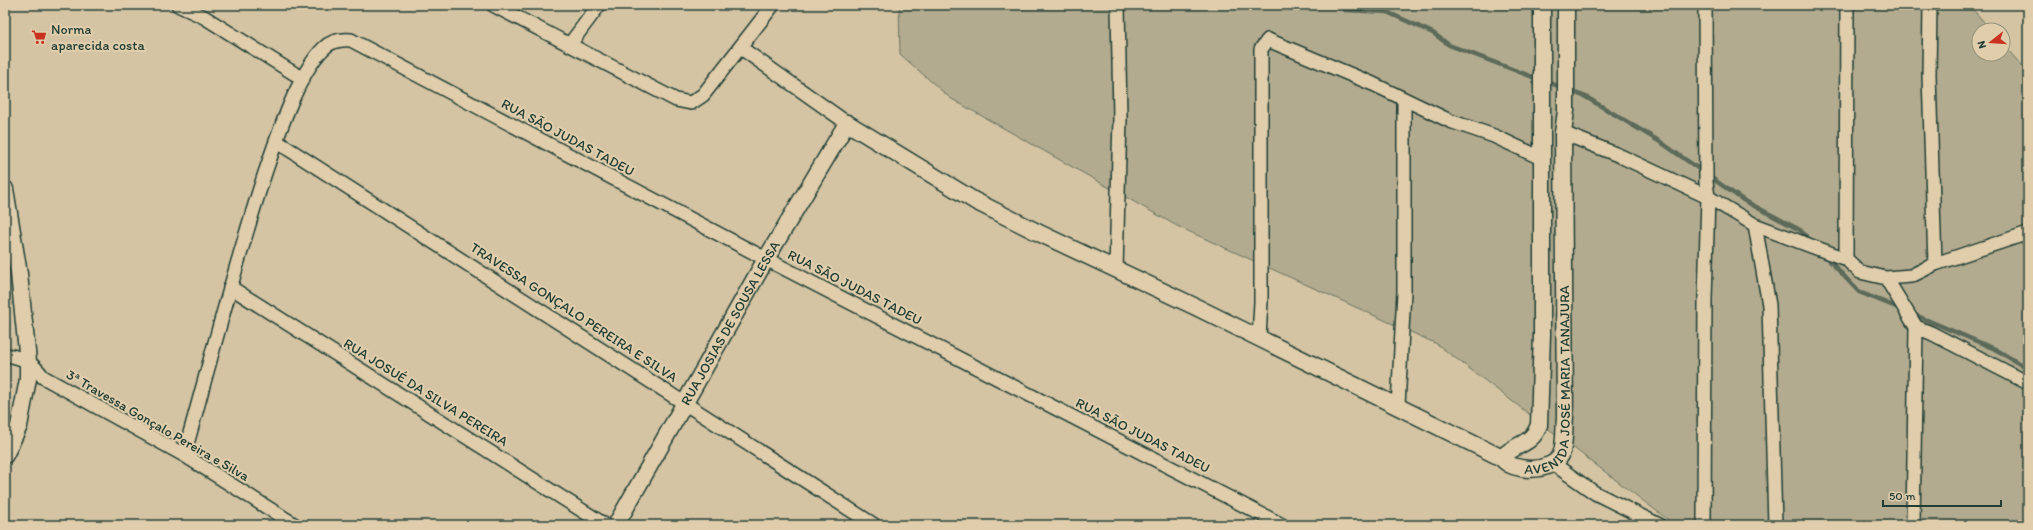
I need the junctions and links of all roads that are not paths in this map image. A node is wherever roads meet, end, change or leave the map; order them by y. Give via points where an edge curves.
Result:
1 (492, 5) edge
2 (599, 5) edge
3 (773, 5) edge
4 (1118, 5) edge
5 (1542, 5) edge
6 (1566, 5) edge
7 (1705, 5) edge
8 (1847, 5) edge
9 (1930, 5) edge
10 (183, 6) edge
11 (570, 44) junction
12 (741, 48) junction
13 (302, 79) junction
14 (1404, 99) junction
15 (847, 123) junction
16 (1563, 133) junction
17 (276, 141) junction
18 (1541, 158) junction
19 (5, 189) edge
20 (1708, 197) junction
21 (1755, 225) junction
22 (2028, 233) edge
23 (1846, 259) junction
24 (766, 260) junction
25 (1935, 264) junction
26 (1116, 270) junction
27 (1886, 278) junction
28 (230, 287) junction
29 (1916, 327) junction
30 (1542, 334) junction
31 (1564, 334) junction
32 (1259, 338) junction
33 (5, 355) edge
34 (28, 361) junction
35 (2028, 383) edge
36 (685, 403) junction
37 (1398, 406) junction
38 (5, 455) edge
39 (184, 455) junction
40 (1502, 458) junction
41 (1552, 463) junction
42 (295, 525) edge
43 (605, 525) edge
44 (616, 525) edge
45 (874, 525) edge
46 (1282, 525) edge
47 (1659, 525) edge
48 (1704, 525) edge
49 (1775, 525) edge
50 (1913, 525) edge

1 - 11 street
2 - 11 street
3 - 12 street
4 - 26 street via 1120,118
5 - 18 street, AVENIDA JOSÉ MARIA TANAJURA
6 - 16 street, AVENIDA JOSÉ MARIA TANAJURA via 1566,111
7 - 20 street
8 - 23 street
9 - 25 street via 1929,75
10 - 13 street
11 - 12 street via 676,100 691,103 703,95
12 - 15 street
13 - 17 street
13 - 24 street, RUA SÃO JUDAS TADEU via 324,48 341,39 352,40
14 - 18 street
14 - 32 street via 1268,40 1261,49
14 - 37 street via 1404,292
15 - 24 street, RUA JOSIAS DE SOUSA LESSA
15 - 26 street via 975,201
16 - 20 street
16 - 31 street, AVENIDA JOSÉ MARIA TANAJURA
17 - 28 street
17 - 36 street, TRAVESSA GONÇALO PEREIRA E SILVA
18 - 30 street, AVENIDA JOSÉ MARIA TANAJURA
19 - 34 street via 19,274
20 - 21 street
20 - 48 street
21 - 23 street
21 - 49 street via 1769,305
22 - 25 street
23 - 27 street via 1860,272
24 - 36 street, RUA JOSIAS DE SOUSA LESSA
24 - 46 street, RUA SÃO JUDAS TADEU
25 - 27 street via 1911,276
26 - 32 street
27 - 29 street
28 - 39 street
28 - 43 street, RUA JOSUÉ DA SILVA PEREIRA
29 - 35 street
29 - 50 street
30 - 31 street
30 - 40 street, AVENIDA JOSÉ MARIA TANAJURA via 1539,424 1531,439 1509,451
31 - 41 street, AVENIDA JOSÉ MARIA TANAJURA via 1565,417 1561,454
32 - 37 street
33 - 34 street
34 - 38 street via 28,378 19,426
34 - 39 street, 3ª Travessa Gonçalo Pereira e Silva via 43,377
36 - 44 street, RUA JOSIAS DE SOUSA LESSA
36 - 45 street, TRAVESSA GONÇALO PEREIRA E SILVA
37 - 40 street
39 - 42 street, 3ª Travessa Gonçalo Pereira e Silva
40 - 41 street, AVENIDA JOSÉ MARIA TANAJURA via 1520,468 1541,468
41 - 47 street via 1595,493

